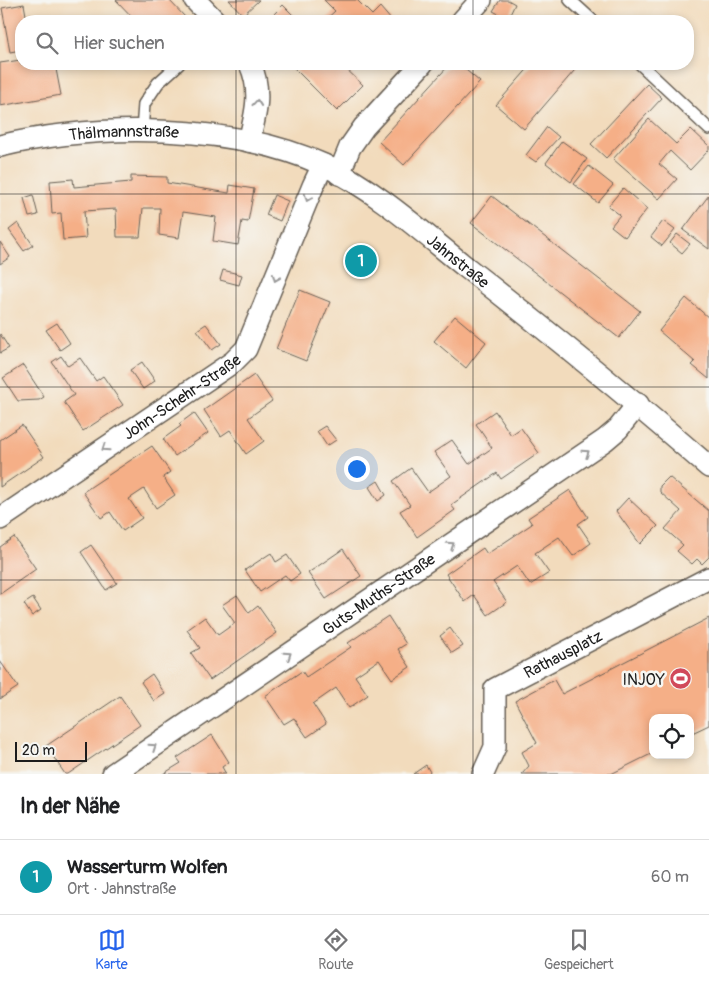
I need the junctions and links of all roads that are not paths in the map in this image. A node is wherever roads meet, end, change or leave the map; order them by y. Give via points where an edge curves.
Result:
1 (195, 0) edge
2 (481, 0) edge
3 (570, 0) edge
4 (209, 15) edge
5 (467, 15) edge
6 (586, 15) edge
7 (172, 70) edge
8 (252, 70) edge
9 (416, 70) edge
10 (646, 70) edge
11 (709, 129) edge
12 (142, 131) junction
13 (249, 141) junction
14 (0, 146) edge
15 (331, 169) junction
16 (638, 404) junction
17 (709, 466) edge
18 (0, 519) edge
19 (709, 578) edge
20 (113, 774) edge
21 (483, 774) edge

1 - 4 street
2 - 5 street
3 - 6 lane
7 - 12 lane via 158,83 144,104
13 -> 8 street via 258,96
9 - 15 street, John-Schehr-Straße via 364,126
10 - 11 lane
12 - 13 street, Thälmannstraße
12 - 14 street, Thälmannstraße via 55,136
13 - 15 street, Jahnstraße via 275,147
15 - 16 street, Jahnstraße via 384,203
15 -> 18 street, John-Schehr-Straße via 313,186 246,349 233,362
16 - 17 street, Jahnstraße
20 -> 16 street, Guts-Muths-Straße via 601,443 618,429
19 - 21 street, Rathausplatz via 495,689 495,747

